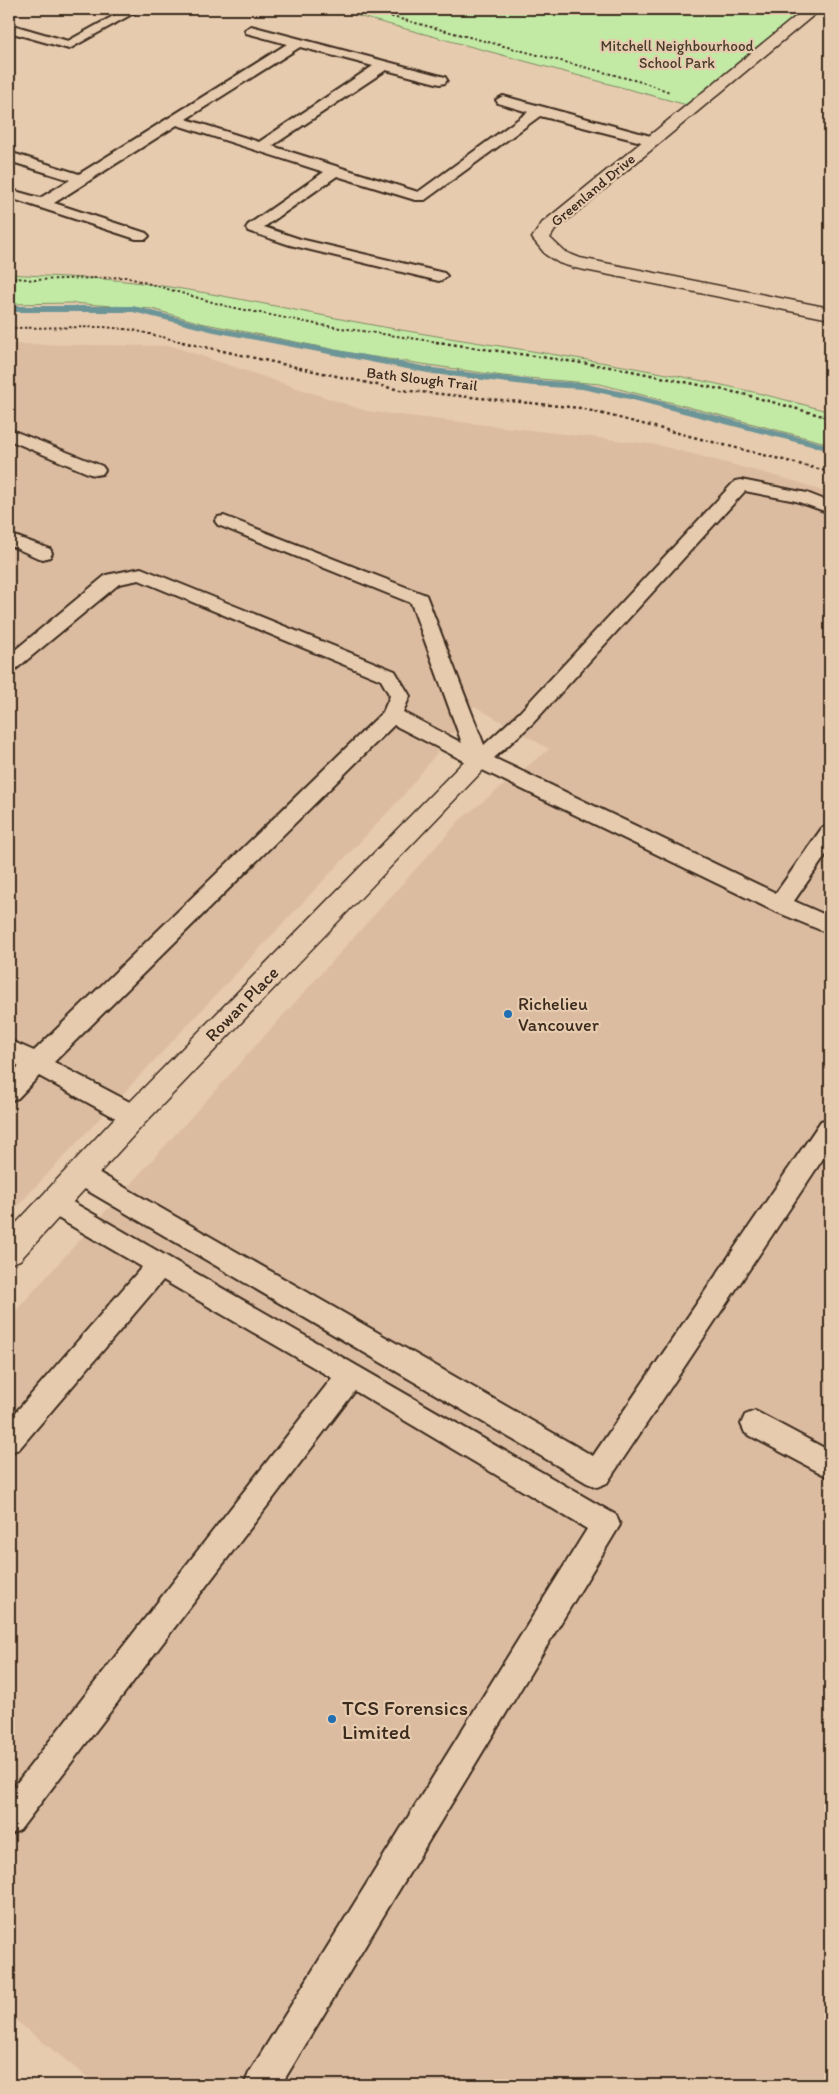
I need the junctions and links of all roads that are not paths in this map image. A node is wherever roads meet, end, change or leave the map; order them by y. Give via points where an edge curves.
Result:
1 (135, 9) edge
2 (814, 9) edge
3 (9, 28) edge
4 (251, 30) dead end
5 (299, 42) junction
6 (383, 66) junction
7 (440, 80) dead end
8 (503, 100) dead end
9 (538, 111) junction
10 (175, 120) junction
11 (653, 141) junction
12 (261, 147) junction
13 (9, 156) edge
14 (336, 170) junction
15 (81, 179) junction
16 (15, 195) dead end
17 (43, 204) junction
18 (141, 236) dead end
19 (439, 276) dead end
20 (830, 314) edge
21 (9, 434) edge
22 (96, 470) dead end
23 (830, 508) edge
24 (224, 521) dead end
25 (9, 539) edge
26 (43, 553) dead end
27 (9, 666) edge
28 (392, 714) junction
29 (479, 760) junction
30 (830, 833) edge
31 (780, 904) junction
32 (830, 926) edge
33 (9, 1049) edge
34 (36, 1064) junction
35 (9, 1091) edge
36 (134, 1116) junction
37 (830, 1128) edge
38 (80, 1174) junction
39 (53, 1203) junction
40 (9, 1251) edge
41 (160, 1264) junction
42 (351, 1375) junction
43 (756, 1424) dead end
44 (9, 1440) edge
45 (830, 1464) edge
46 (9, 1819) edge
47 (261, 2085) edge

1 - 3 lane via 69,45
2 - 11 street, Greenland Drive
4 - 5 lane
5 - 6 lane
5 - 10 lane
6 - 7 lane
6 - 12 lane
8 - 9 lane
9 - 11 lane
9 - 14 lane via 420,197
10 - 12 lane
10 - 15 lane
11 - 20 street, Greenland Drive via 548,227 541,238 547,248 562,259 599,269
12 - 14 lane
13 - 15 lane
14 - 19 lane via 253,228 295,242
15 - 17 lane
16 - 17 lane
17 - 18 lane
21 - 22 lane
23 - 29 lane via 800,497 741,485 526,718
24 - 29 lane via 419,599
25 - 26 lane
27 - 28 lane via 113,579 141,574 388,676 400,696
28 - 29 lane
28 - 34 lane
29 - 31 lane
29 - 36 street, Rowan Place
30 - 31 lane
31 - 32 lane
33 - 34 lane
34 - 35 lane
34 - 36 lane
36 - 38 street, Rowan Place
37 - 38 lane via 597,1474
38 - 39 street, Rowan Place
39 - 40 street, Rowan Place
39 - 41 lane
41 - 42 lane
41 - 44 lane
42 - 46 lane
42 - 47 lane via 606,1525
43 - 45 lane

